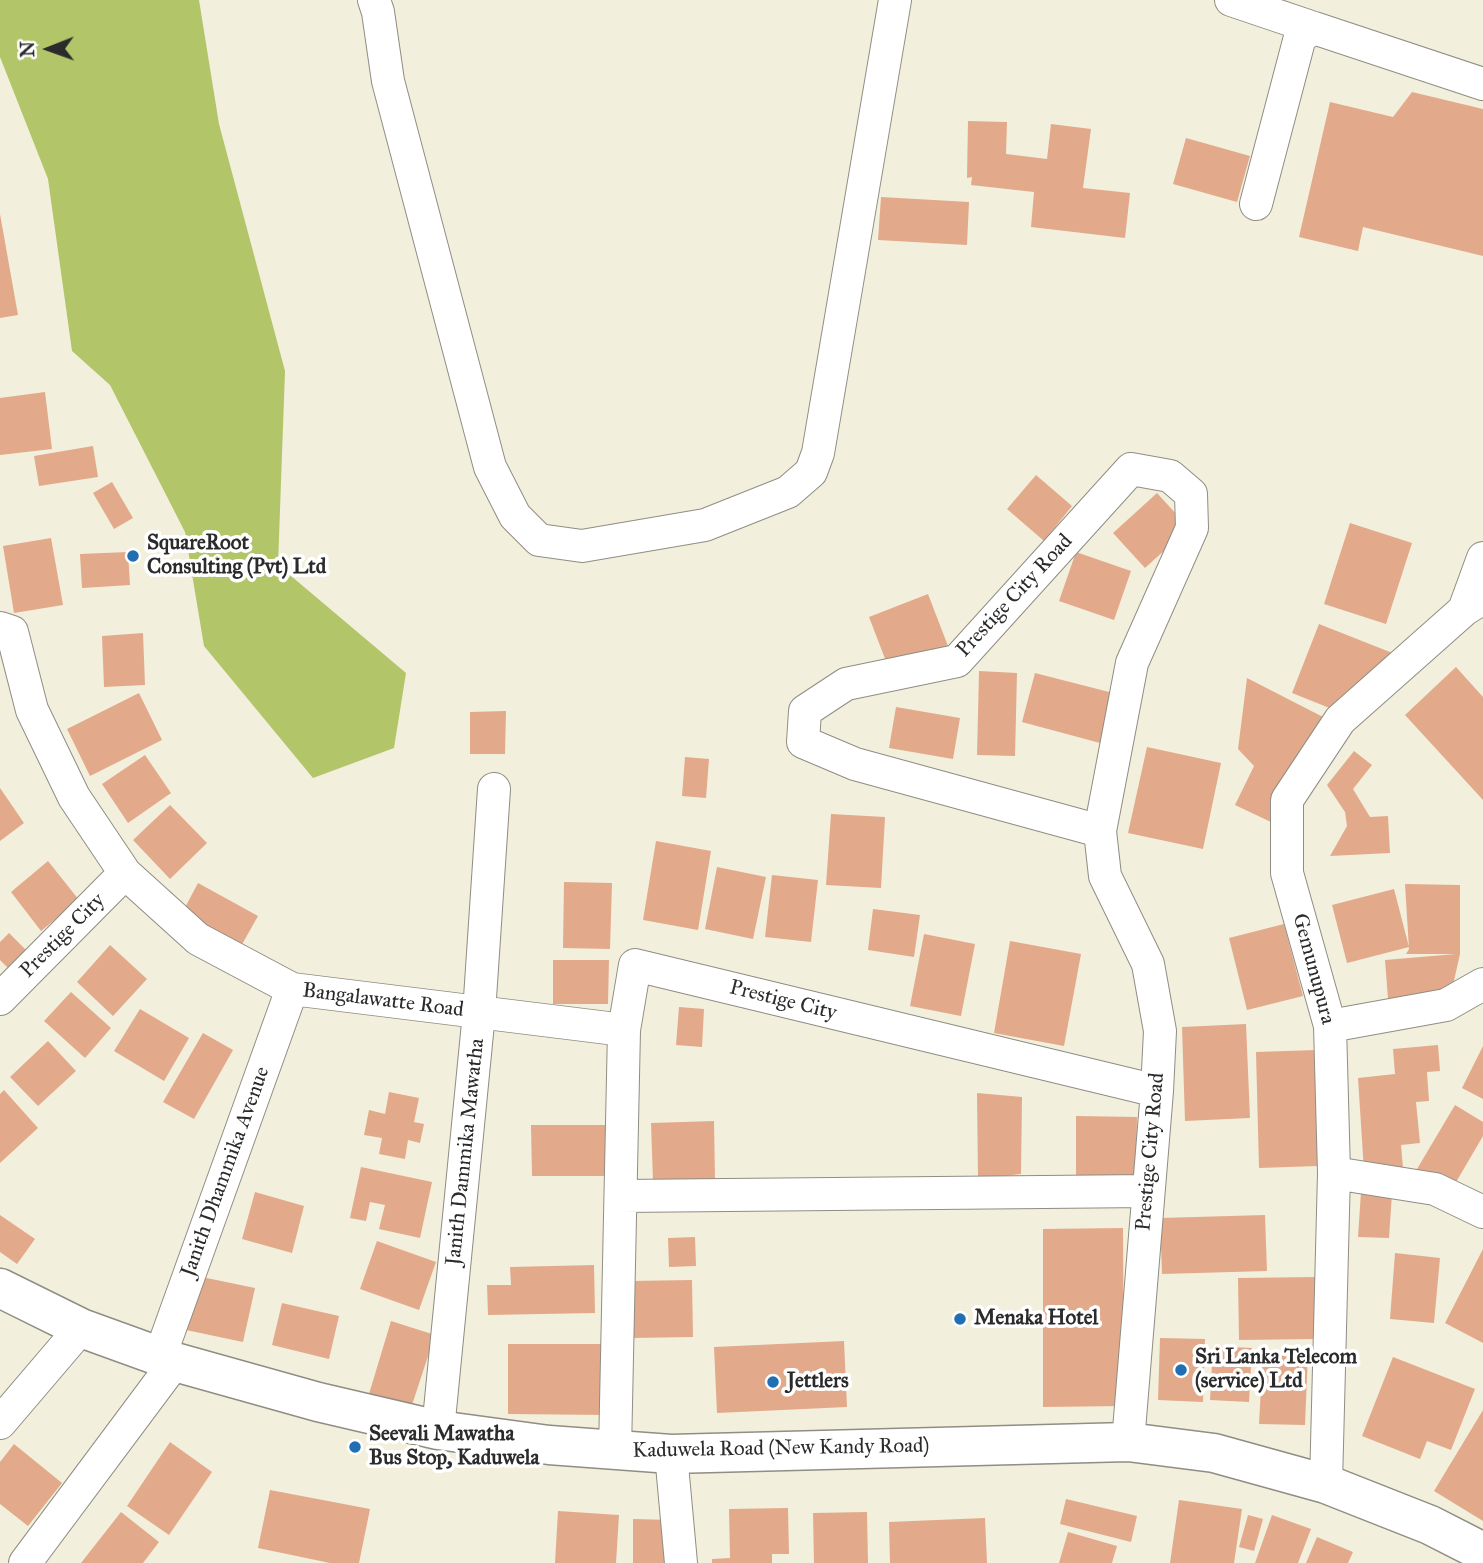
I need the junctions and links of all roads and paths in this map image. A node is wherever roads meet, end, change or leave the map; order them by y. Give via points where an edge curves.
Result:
1 (374, 0) edge
2 (895, 0) edge
3 (1231, 0) edge
4 (1314, 27) junction
5 (1483, 84) edge
6 (1256, 204) dead end
7 (1483, 558) edge
8 (1473, 604) edge
9 (0, 628) edge
10 (494, 789) dead end
11 (1100, 831) junction
12 (125, 873) junction
13 (1483, 984) edge
14 (292, 989) junction
15 (0, 999) edge
16 (479, 1013) junction
17 (1330, 1026) junction
18 (624, 1030) junction
19 (1157, 1091) junction
20 (1334, 1172) junction
21 (1148, 1191) junction
22 (622, 1196) junction
23 (1483, 1212) edge
24 (0, 1289) edge
25 (81, 1328) junction
26 (167, 1359) junction
27 (0, 1423) edge
28 (438, 1430) junction
29 (1128, 1442) junction
30 (615, 1451) junction
31 (671, 1454) junction
32 (1326, 1484) junction
33 (1483, 1552) edge
34 (25, 1563) edge
35 (681, 1563) edge

1 - 2 street via 388,81 490,467 515,516 539,540 582,546 705,525 788,492 811,472 818,453
3 - 4 street
4 - 5 street
4 - 6 street via 1300,37
7 - 8 street, Gemunupura
8 - 17 street, Gemunupura via 1340,720 1287,800 1287,873
9 - 12 street, Bangalawatte Road via 12,632 32,710 74,797
10 - 16 street, Janith Dammika Mawatha
11 - 11 street, Prestige City Road via 1132,663 1192,528 1191,494 1170,476 1131,469 957,661 846,684 805,710 803,742 855,764
11 - 19 street, Prestige City Road via 1105,876 1147,964 1160,1031
12 - 14 street, Bangalawatte Road via 198,939
12 - 15 street, Prestige City
13 - 17 street via 1446,1005
14 - 16 street, Bangalawatte Road
14 - 26 street, Janith Dhammika Avenue
16 - 18 street, Bangalawatte Road
16 - 28 street, Janith Dammika Mawatha
17 - 20 street, Gemunupura
18 - 19 street, Prestige City via 635,965
18 - 22 street, Prestige City
19 - 21 street, Prestige City Road
20 - 23 street via 1435,1189
20 - 32 street, Gemunupura
21 - 22 street
21 - 29 street, Prestige City Road
22 - 30 street, Prestige City
24 - 25 main road, Kaduwela Road (New Kandy Road)
25 - 26 main road, Kaduwela Road (New Kandy Road)
25 - 27 street
26 - 28 main road, Kaduwela Road (New Kandy Road)
26 - 34 street, Janith Dhammika Avenue
28 - 30 main road, Kaduwela Road (New Kandy Road)
29 - 31 main road, Kaduwela Road (New Kandy Road)
29 - 32 main road, Kaduwela Road (New Kandy Road) via 1214,1453
30 - 31 main road, Kaduwela Road (New Kandy Road)
31 - 35 street
32 - 33 main road, Kaduwela Road (New Kandy Road) via 1430,1525

